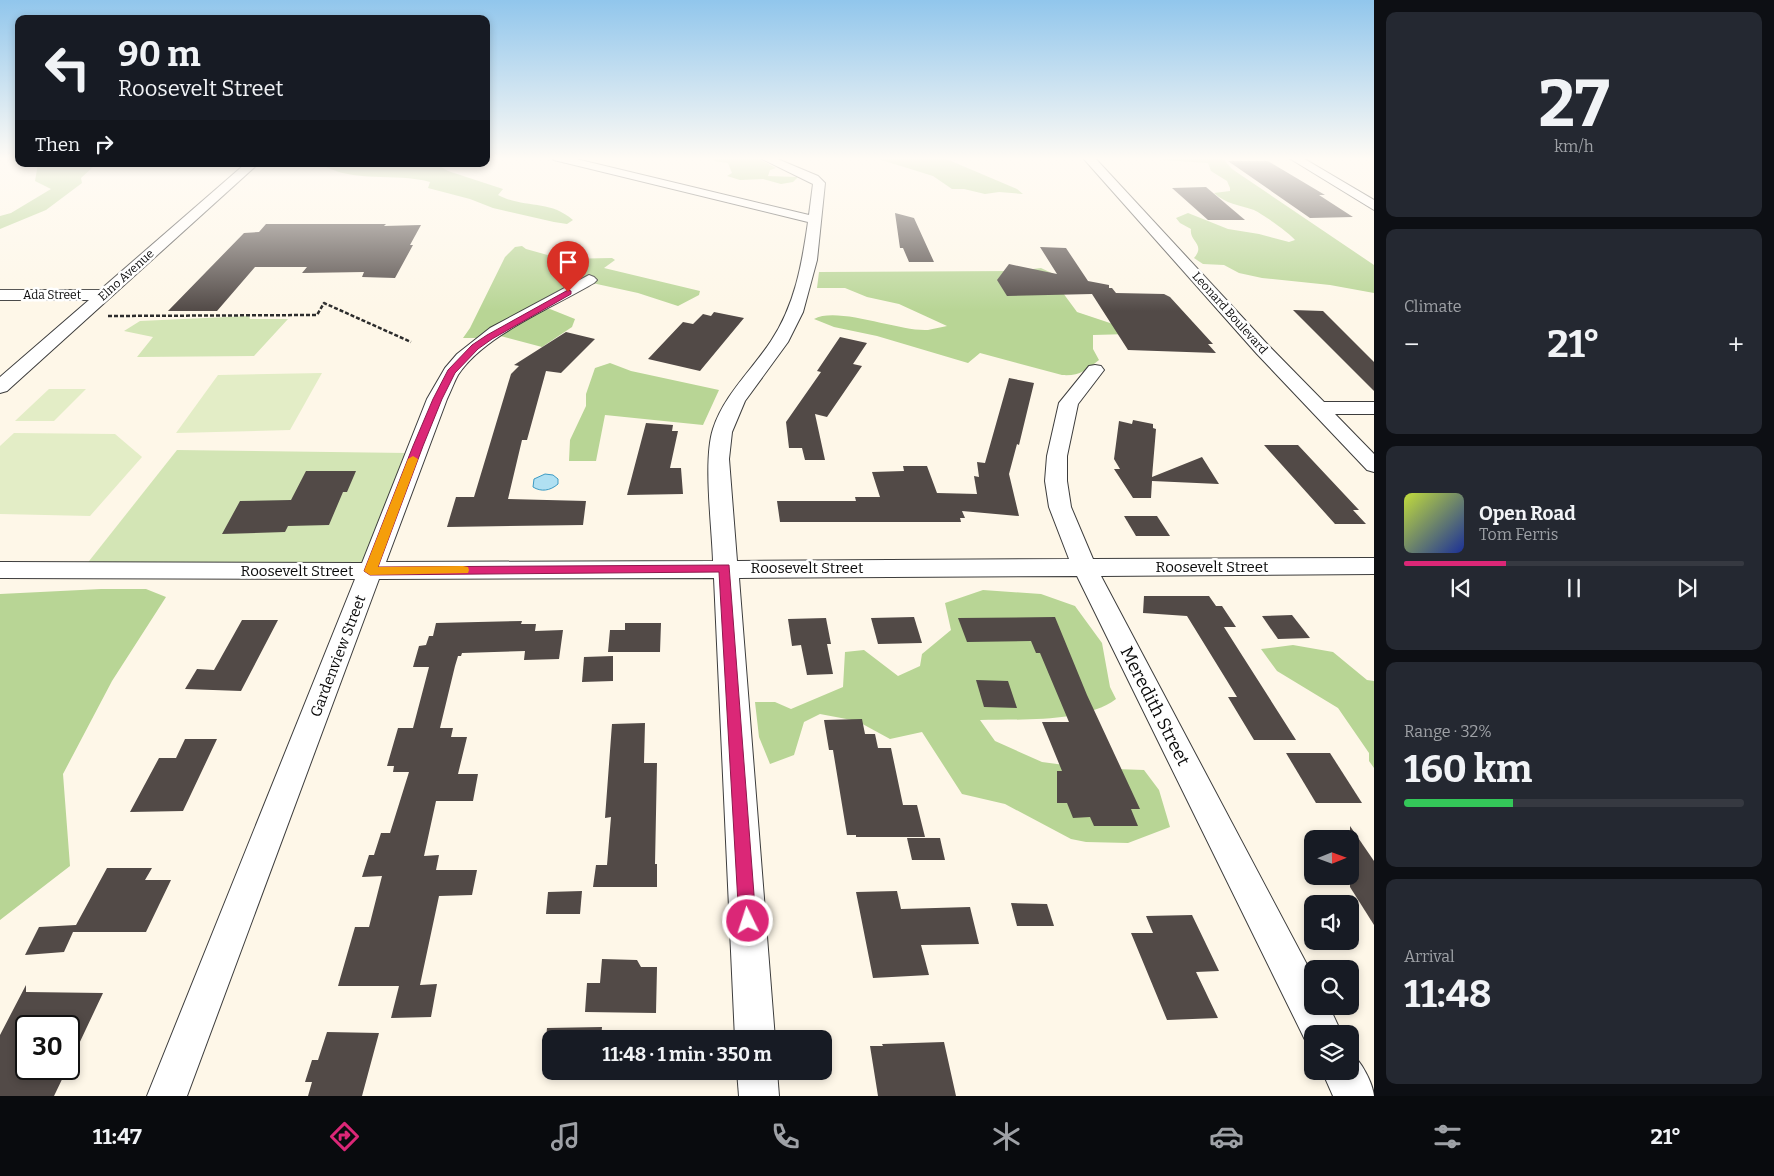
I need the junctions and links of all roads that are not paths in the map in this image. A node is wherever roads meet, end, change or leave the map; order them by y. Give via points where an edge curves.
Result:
1 (201, 209) edge
2 (770, 209) edge
3 (817, 209) edge
4 (1136, 209) edge
5 (815, 220) junction
6 (589, 280) dead end
7 (0, 295) edge
8 (104, 295) junction
9 (1095, 370) dead end
10 (0, 387) edge
11 (1319, 408) junction
12 (1374, 408) edge
13 (1374, 466) edge
14 (1374, 566) edge
15 (725, 568) junction
16 (1085, 568) junction
17 (0, 570) edge
18 (370, 571) junction
19 (1318, 1025) edge
20 (754, 1030) edge
21 (758, 1080) edge
22 (1347, 1080) edge
23 (167, 1096) edge
24 (759, 1096) edge
25 (1355, 1096) edge

1 - 8 street, Elno Avenue
2 - 5 street
3 - 5 street
4 - 11 street, Leonard Boulevard
5 - 15 street via 808,266 794,314 787,329 740,394 723,429 719,458
6 - 18 street, Gardenview Street via 497,332 475,347 451,372 420,440
7 - 8 street, Ada Street
8 - 10 street, Elno Avenue
9 - 16 street, Meredith Street via 1069,403 1057,456 1060,507
11 - 12 street
11 - 13 street, Leonard Boulevard
14 - 16 street, Roosevelt Street
15 - 16 street, Roosevelt Street
15 - 18 street, Roosevelt Street
15 - 20 street
16 - 19 street, Meredith Street
17 - 18 street, Roosevelt Street
18 - 23 street, Gardenview Street
21 - 24 street
22 - 25 street

